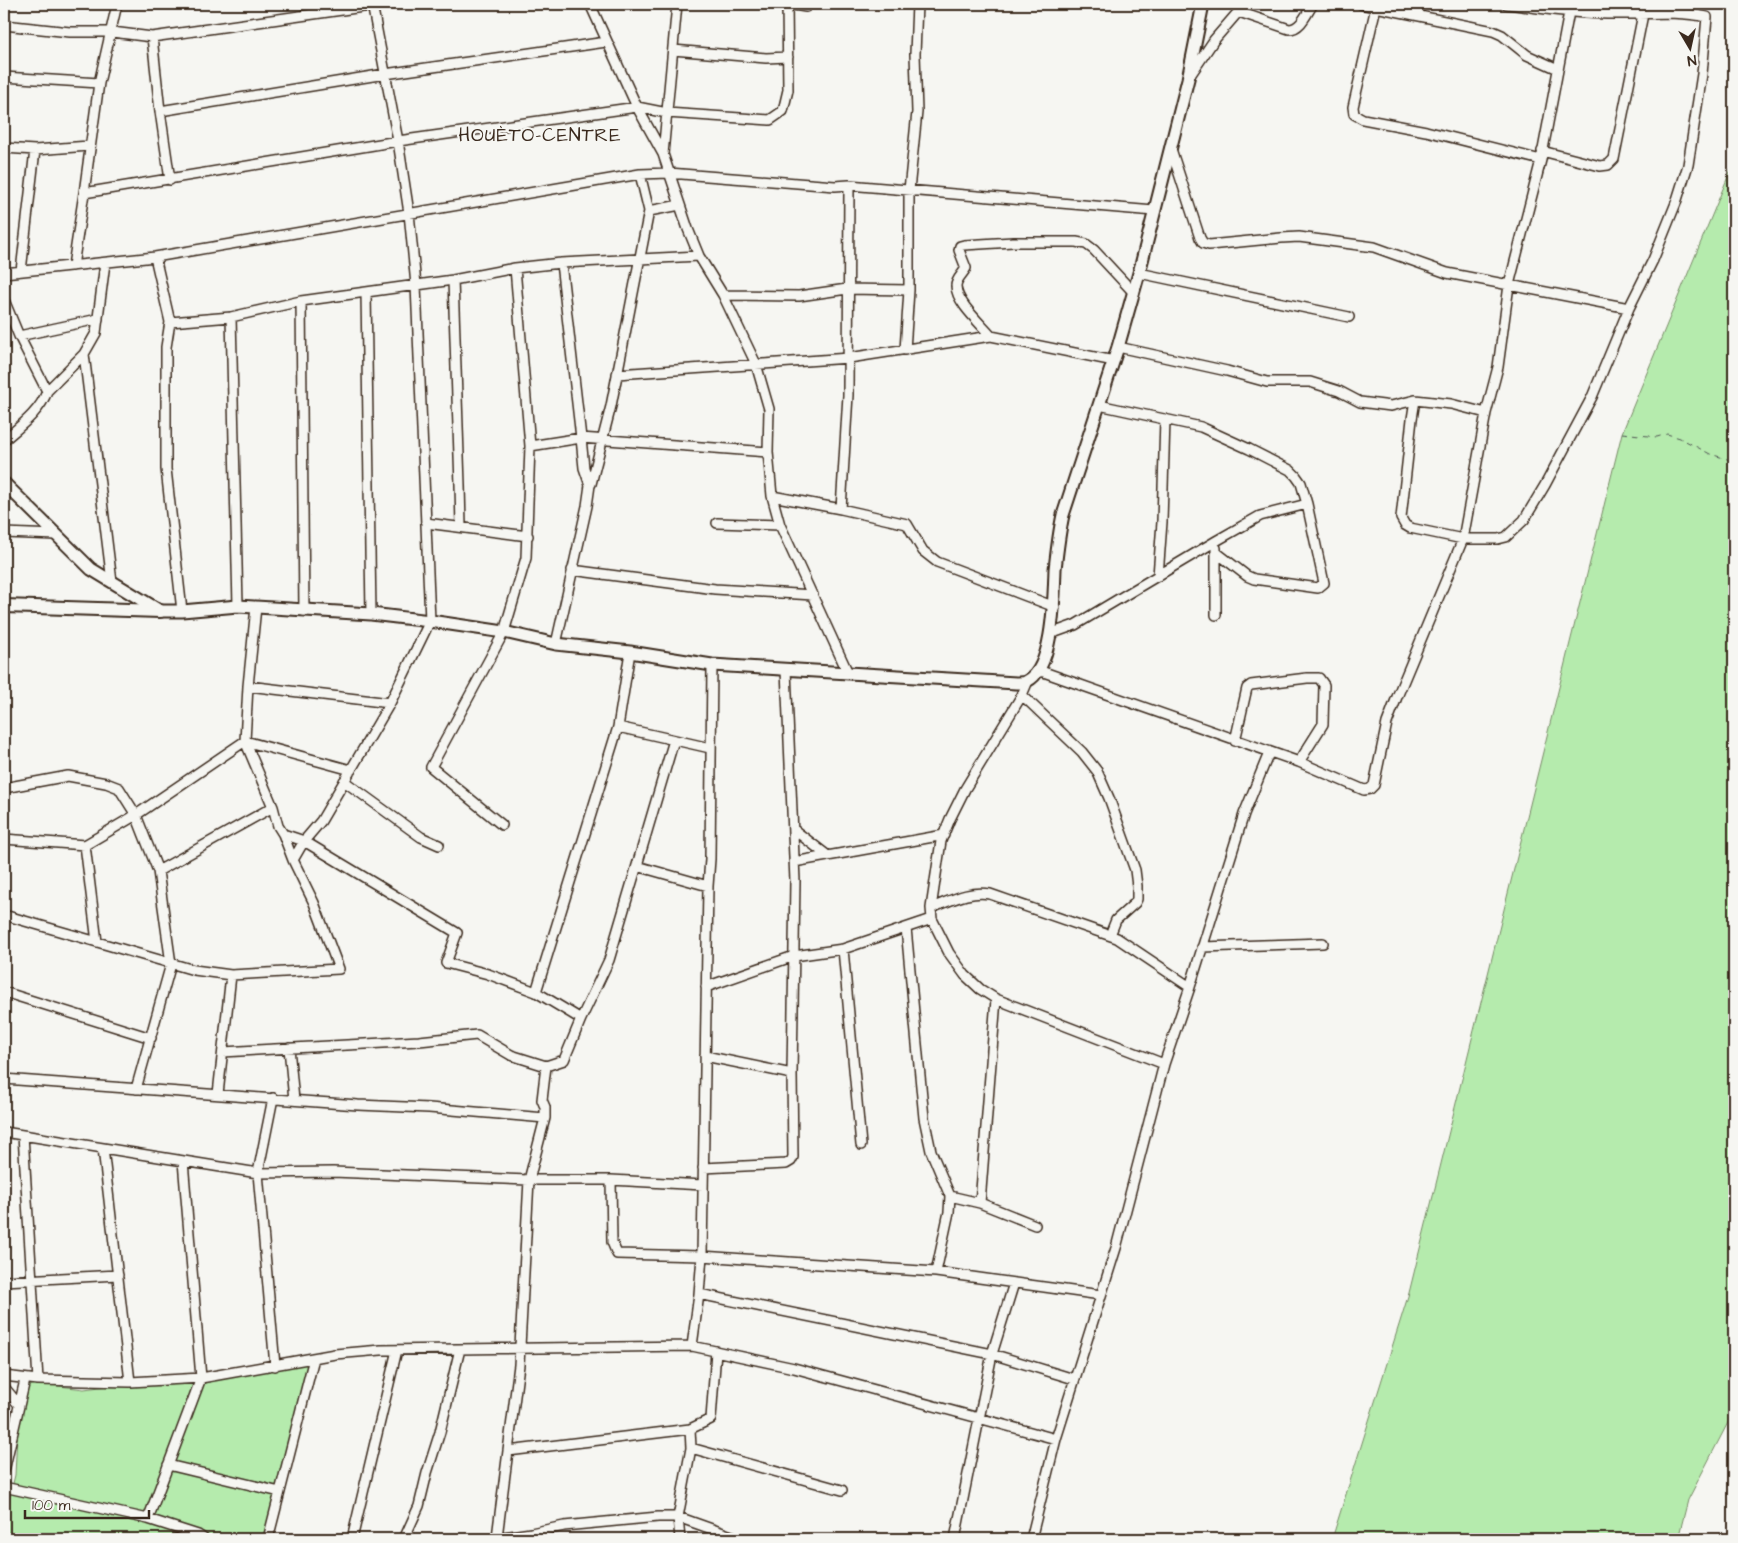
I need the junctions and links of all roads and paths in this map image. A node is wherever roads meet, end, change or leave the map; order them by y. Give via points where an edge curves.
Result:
1 (117, 4) edge
2 (372, 4) edge
3 (384, 4) edge
4 (590, 4) edge
5 (677, 4) edge
6 (787, 4) edge
7 (917, 4) edge
8 (1203, 4) edge
9 (1245, 4) edge
10 (1313, 4) edge
11 (1361, 4) edge
12 (1421, 4) edge
13 (1506, 4) edge
14 (806, 7) dead end
15 (1376, 7) junction
16 (1239, 12) junction
17 (1569, 12) junction
18 (1643, 14) junction
19 (1417, 15) junction
20 (4, 25) edge
21 (112, 32) junction
22 (152, 37) junction
23 (606, 42) junction
24 (673, 50) junction
25 (788, 57) junction
26 (1558, 69) junction
27 (385, 74) junction
28 (4, 77) edge
29 (1188, 79) junction
30 (99, 83) junction
31 (637, 107) junction
32 (160, 111) junction
33 (667, 113) junction
34 (398, 141) junction
35 (89, 146) junction
36 (4, 148) edge
37 (1170, 149) junction
38 (35, 150) junction
39 (663, 154) junction
40 (1541, 156) junction
41 (669, 173) junction
42 (640, 174) junction
43 (170, 180) junction
44 (849, 186) junction
45 (909, 190) junction
46 (84, 193) junction
47 (680, 205) junction
48 (648, 211) junction
49 (1154, 211) junction
50 (409, 213) junction
51 (699, 256) junction
52 (155, 257) junction
53 (638, 260) junction
54 (105, 263) junction
55 (561, 263) junction
56 (72, 266) junction
57 (515, 268) junction
58 (21, 271) junction
59 (4, 273) edge
60 (1139, 273) junction
61 (452, 280) junction
62 (416, 284) junction
63 (1509, 285) junction
64 (847, 289) junction
65 (908, 290) junction
66 (366, 293) junction
67 (1134, 293) junction
68 (723, 295) junction
69 (4, 300) edge
70 (301, 301) junction
71 (1629, 308) junction
72 (231, 317) junction
73 (1349, 317) dead end
74 (98, 319) junction
75 (170, 322) junction
76 (19, 336) junction
77 (991, 336) junction
78 (1118, 347) junction
79 (905, 350) junction
80 (84, 354) junction
81 (849, 358) junction
82 (1114, 362) junction
83 (756, 364) junction
84 (617, 374) junction
85 (47, 391) junction
86 (1415, 400) junction
87 (1099, 405) junction
88 (1486, 413) junction
89 (1165, 419) junction
90 (580, 438) junction
91 (603, 439) junction
92 (4, 440) edge
93 (530, 446) junction
94 (768, 452) junction
95 (4, 483) edge
96 (590, 485) junction
97 (772, 496) junction
98 (1307, 504) junction
99 (841, 509) junction
100 (426, 523) junction
101 (717, 523) dead end
102 (780, 525) junction
103 (461, 527) junction
104 (4, 533) edge
105 (56, 535) junction
106 (528, 536) junction
107 (1463, 539) junction
108 (1216, 541) junction
109 (1216, 552) junction
110 (572, 570) junction
111 (1158, 576) junction
112 (112, 582) junction
113 (813, 595) junction
114 (4, 606) edge
115 (238, 606) junction
116 (256, 607) junction
117 (1055, 607) junction
118 (304, 610) junction
119 (160, 611) junction
120 (182, 611) junction
121 (371, 614) junction
122 (1216, 615) dead end
123 (430, 620) junction
124 (504, 632) junction
125 (1050, 634) junction
126 (556, 644) junction
127 (630, 652) junction
128 (712, 665) junction
129 (786, 670) junction
130 (1038, 670) junction
131 (848, 673) junction
132 (1028, 681) junction
133 (248, 686) junction
134 (1022, 695) junction
135 (390, 703) junction
136 (618, 727) junction
137 (674, 740) junction
138 (1235, 740) junction
139 (245, 741) junction
140 (710, 748) junction
141 (1270, 753) junction
142 (1299, 762) junction
143 (351, 770) junction
144 (344, 781) junction
145 (4, 788) edge
146 (273, 807) junction
147 (136, 815) junction
148 (502, 825) dead end
149 (793, 829) junction
150 (283, 834) junction
151 (944, 835) junction
152 (4, 839) edge
153 (304, 841) junction
154 (439, 845) dead end
155 (85, 846) junction
156 (828, 856) junction
157 (293, 860) junction
158 (794, 862) junction
159 (637, 866) junction
160 (158, 871) junction
161 (708, 886) junction
162 (931, 908) junction
163 (4, 915) edge
164 (932, 918) junction
165 (906, 928) junction
166 (1110, 935) junction
167 (97, 942) junction
168 (1323, 942) dead end
169 (1202, 947) junction
170 (843, 949) junction
171 (794, 956) junction
172 (172, 964) junction
173 (231, 975) junction
174 (1190, 987) junction
175 (706, 988) junction
176 (4, 992) edge
177 (536, 992) junction
178 (996, 1000) junction
179 (581, 1019) junction
180 (150, 1038) junction
181 (289, 1048) junction
182 (223, 1052) junction
183 (705, 1056) junction
184 (1164, 1064) junction
185 (546, 1066) junction
186 (792, 1074) junction
187 (4, 1079) edge
188 (136, 1088) junction
189 (218, 1094) junction
190 (273, 1098) junction
191 (294, 1100) junction
192 (545, 1118) junction
193 (4, 1132) edge
194 (23, 1135) junction
195 (861, 1145) dead end
196 (103, 1148) junction
197 (183, 1161) junction
198 (703, 1168) junction
199 (258, 1173) junction
200 (529, 1180) junction
201 (611, 1180) junction
202 (703, 1185) junction
203 (950, 1196) junction
204 (980, 1204) junction
205 (1035, 1225) dead end
206 (702, 1256) junction
207 (936, 1272) junction
208 (118, 1275) junction
209 (31, 1280) junction
210 (4, 1281) edge
211 (1014, 1283) junction
212 (699, 1294) junction
213 (1101, 1295) junction
214 (692, 1346) junction
215 (520, 1348) junction
216 (460, 1349) junction
217 (397, 1350) junction
218 (716, 1351) junction
219 (992, 1354) junction
220 (314, 1358) junction
221 (275, 1366) junction
222 (4, 1376) edge
223 (201, 1378) junction
224 (1074, 1379) junction
225 (25, 1380) junction
226 (38, 1380) junction
227 (130, 1382) junction
228 (4, 1387) edge
229 (19, 1405) junction
230 (980, 1419) junction
231 (690, 1429) junction
232 (1056, 1439) junction
233 (691, 1448) junction
234 (508, 1451) junction
235 (168, 1465) junction
236 (4, 1471) edge
237 (4, 1486) edge
238 (842, 1490) dead end
239 (280, 1492) junction
240 (678, 1517) junction
241 (148, 1518) junction
242 (532, 1536) edge
243 (493, 1538) edge
244 (204, 1539) edge
245 (268, 1539) edge
246 (352, 1539) edge
247 (404, 1539) edge
248 (680, 1539) edge
249 (740, 1539) edge
250 (955, 1539) edge
251 (1031, 1539) edge

1 - 21 street
2 - 3 street
2 - 22 street
2 - 27 street
4 - 23 street
5 - 24 street
6 - 14 street
6 - 25 street
7 - 45 street via 917,112
8 - 29 street
9 - 16 street
10 - 16 street via 1294,29
11 - 15 street
12 - 19 street
13 - 17 street
15 - 19 street
15 - 40 street via 1352,107 1354,114 1364,119
16 - 29 street via 1214,40
17 - 18 street
17 - 26 street
18 - 40 street via 1614,159 1608,165 1600,166
18 - 71 street via 1669,12 1707,17 1688,165 1653,260
19 - 26 street via 1493,31 1527,55
20 - 21 street via 70,32
21 - 22 street
21 - 30 street
22 - 32 street
23 - 27 street
23 - 31 street
24 - 25 street
24 - 33 street
25 - 33 street via 788,90 783,111 770,120
26 - 40 street
27 - 32 street
27 - 34 street
28 - 30 street
29 - 37 street
30 - 35 street
31 - 33 street
31 - 34 street
31 - 39 street
32 - 43 street
33 - 39 street
34 - 43 street
34 - 50 street
35 - 38 street
35 - 46 street
36 - 38 street
37 - 49 street
37 - 63 street via 1203,243 1299,237 1374,247 1447,274
38 - 58 street
39 - 41 street
40 - 63 street
41 - 42 street
41 - 44 street
41 - 47 street
42 - 48 street
42 - 50 street
43 - 46 street
44 - 45 street
44 - 64 street
45 - 49 street
45 - 65 street
46 - 56 street
47 - 48 street
47 - 51 street
48 - 53 street
49 - 60 street
50 - 52 street
50 - 62 street
51 - 53 street
51 - 68 street
52 - 54 street
52 - 75 street
53 - 55 street
53 - 84 street
54 - 56 street
54 - 74 street
55 - 57 street
55 - 90 street
56 - 58 street
57 - 61 street
57 - 93 street
58 - 59 street
60 - 67 street
60 - 73 street
61 - 62 street
61 - 103 street
62 - 66 street
62 - 100 street
63 - 71 street
63 - 88 street via 1498,367
64 - 65 street
64 - 68 street via 799,296
64 - 81 street
65 - 79 street
66 - 70 street
66 - 121 street
67 - 77 street via 1086,244 1040,242 960,246 966,268 956,286 958,292 965,306
67 - 78 street
68 - 83 street
69 - 76 street
70 - 72 street
70 - 118 street
71 - 107 street via 1585,412 1524,520 1506,537
72 - 75 street
72 - 115 street
74 - 76 street
74 - 80 street via 96,333
75 - 120 street via 166,347 166,469
76 - 85 street
77 - 79 street
77 - 82 street
78 - 82 street
78 - 86 street via 1267,382 1310,382 1360,402 1391,406
79 - 81 street
80 - 85 street
80 - 112 street
81 - 83 street
81 - 99 street
82 - 87 street
83 - 84 street
83 - 94 street via 769,409
84 - 91 street
85 - 92 street via 45,399
86 - 88 street via 1451,404
86 - 107 street via 1401,518 1410,528
87 - 89 street
87 - 117 street via 1058,536
88 - 107 street
89 - 98 street via 1201,427 1290,470 1301,483
89 - 111 street
90 - 91 street
90 - 93 street
90 - 96 street
91 - 94 street
91 - 96 street
93 - 106 street
94 - 97 street
95 - 105 street
96 - 110 street
97 - 99 street
97 - 102 street
98 - 108 street via 1260,516
98 - 109 street via 1324,583 1318,588 1254,579
99 - 117 street via 907,524 923,551 937,562
100 - 103 street
100 - 123 street
101 - 102 street
102 - 113 street
103 - 106 street
104 - 105 street
105 - 112 street via 91,569
106 - 124 street via 526,558
107 - 142 street via 1387,723 1374,785 1364,790
108 - 109 street
108 - 111 street
109 - 122 street
110 - 113 street via 715,589
110 - 126 street
111 - 125 street via 1075,625
112 - 119 street
113 - 131 street
114 - 119 main road
115 - 116 street
115 - 120 street
116 - 118 street
116 - 133 street
117 - 125 street
118 - 121 street
119 - 120 street
121 - 123 street
123 - 124 street
123 - 135 street
124 - 126 street
124 - 148 street via 431,767
125 - 130 street
126 - 127 street
127 - 128 street
127 - 136 street
128 - 129 street
128 - 140 street
129 - 131 street
129 - 149 street
130 - 132 street
130 - 138 street
131 - 132 street via 1016,683
132 - 134 street
133 - 135 street
133 - 139 street
134 - 151 street via 965,788
134 - 166 street via 1082,752 1097,771 1112,806 1135,870 1137,899 1116,920
135 - 143 street
136 - 137 street
136 - 177 street
137 - 140 street
137 - 159 street
138 - 141 street
138 - 142 street via 1251,685 1320,678 1324,685 1323,724
139 - 143 street
139 - 146 street
139 - 147 street
140 - 161 street
141 - 142 street
141 - 169 street via 1244,814
143 - 144 street
144 - 153 street
144 - 154 street via 421,837
145 - 147 street via 68,776 119,788
146 - 150 street
146 - 160 street
147 - 155 street
147 - 160 street
149 - 156 street
149 - 158 street
150 - 153 street
150 - 157 street
151 - 156 street
151 - 162 street
152 - 155 street
153 - 157 street
153 - 177 street via 457,933 446,963
155 - 167 street
156 - 158 street
157 - 173 street via 314,903 339,969
158 - 171 street
159 - 161 street
159 - 179 street via 609,960
160 - 172 street
161 - 175 street
162 - 164 street
162 - 166 street via 980,892
163 - 167 street
164 - 165 street
164 - 178 street via 949,953 965,975
165 - 170 street
165 - 203 street via 924,1118 931,1151
166 - 174 street
167 - 172 street
168 - 169 street
169 - 174 street
170 - 171 street
170 - 195 street
171 - 175 street
171 - 186 street
172 - 173 street
172 - 180 street
173 - 182 street
174 - 184 street
175 - 183 street
176 - 180 street
177 - 179 street
178 - 184 street
178 - 204 street
179 - 185 street via 564,1060
180 - 188 street
181 - 182 street
181 - 185 street via 477,1035 511,1055
181 - 191 street
182 - 189 street
183 - 186 street
183 - 198 street
184 - 213 street
185 - 192 street via 542,1100
186 - 198 street via 791,1161 786,1164
187 - 188 street
188 - 189 street
189 - 190 street
190 - 191 street
190 - 199 street
191 - 192 street
192 - 200 street
193 - 194 street
194 - 196 street
194 - 209 street
196 - 197 street
196 - 208 street
197 - 199 street
197 - 223 street
198 - 202 street
199 - 200 street via 333,1172
199 - 221 street
200 - 201 street
200 - 215 street
201 - 202 street
201 - 206 street via 612,1242 617,1254
202 - 206 street
203 - 204 street
203 - 207 street
204 - 205 street
206 - 207 street
206 - 212 street
207 - 211 street
208 - 209 street
208 - 227 street
209 - 210 street
209 - 226 street
211 - 213 street
211 - 219 street
212 - 214 street
212 - 219 street
213 - 224 street
214 - 215 street
214 - 218 street
215 - 216 street
215 - 234 street
216 - 217 street
216 - 247 street via 419,1506
217 - 220 street
217 - 246 street
218 - 230 street via 794,1368
218 - 231 street via 711,1419
219 - 224 street
219 - 230 street
220 - 221 street
220 - 239 street
221 - 223 street
222 - 225 street
223 - 227 street
223 - 235 street
224 - 232 street
225 - 226 street
225 - 229 street
226 - 227 street
228 - 229 street
229 - 236 street
230 - 232 street
230 - 250 street
231 - 233 street
231 - 234 street
232 - 251 street
233 - 238 street
233 - 240 street
234 - 243 street
235 - 239 street
235 - 241 street
237 - 241 street
239 - 245 street
240 - 242 street via 564,1526
240 - 248 street
240 - 249 street
241 - 244 street
242 - 243 street

